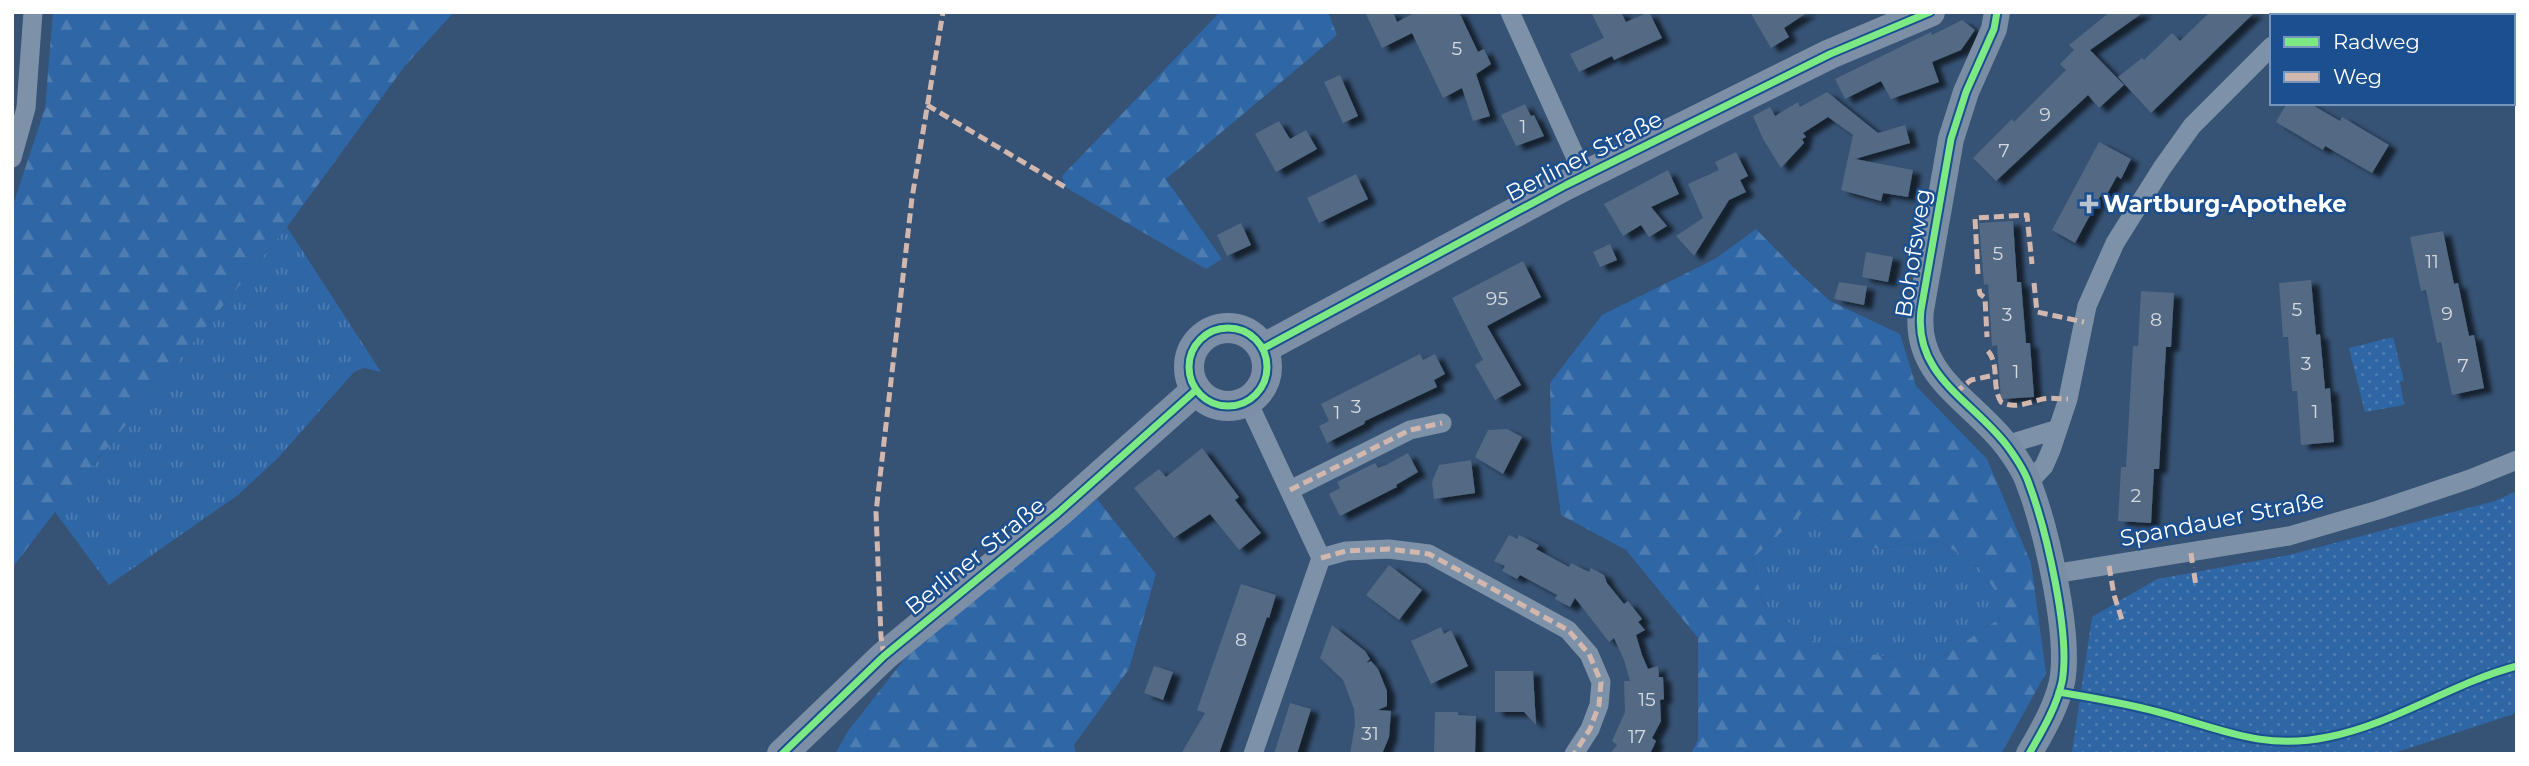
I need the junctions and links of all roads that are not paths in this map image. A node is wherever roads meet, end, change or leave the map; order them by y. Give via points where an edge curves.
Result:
1 (33, 12) edge
2 (1510, 12) edge
3 (1930, 12) edge
4 (1997, 12) edge
5 (2270, 48) edge
6 (12, 158) edge
7 (1584, 176) junction
8 (1264, 348) junction
9 (1196, 390) junction
10 (1248, 402) junction
11 (1442, 423) dead end
12 (2058, 429) junction
13 (2006, 445) junction
14 (2517, 460) edge
15 (2029, 482) junction
16 (1290, 491) junction
17 (1321, 558) junction
18 (2053, 574) junction
19 (782, 754) edge
20 (1253, 754) edge
21 (1574, 754) edge
22 (2029, 754) edge

1 - 6 street via 26,108
2 - 7 street
3 - 7 main road, Berliner Straße via 1830,54
4 - 13 street, Bohofsweg via 1951,139 1920,332 1927,356 1940,376
5 - 12 street via 2192,126 2115,243 2087,306
7 - 8 main road, Berliner Straße
8 - 9 main road via 1238,329 1211,332 1192,351 1190,378
8 - 10 main road via 1265,382
9 - 10 main road via 1226,407
9 - 19 main road, Berliner Straße via 1058,513 884,656
10 - 16 street
11 - 16 street via 1410,430
12 - 13 street
12 - 15 street via 2044,466
13 - 15 street, Bohofsweg
14 - 18 street, Spandauer Straße via 2289,536
15 - 18 street, Bohofsweg
16 - 17 street
17 - 20 street
17 - 21 street via 1346,551 1389,549 1429,554 1568,630 1589,654 1601,682 1590,729
18 - 22 street, Bohofsweg via 2062,630 2062,680 2051,715

